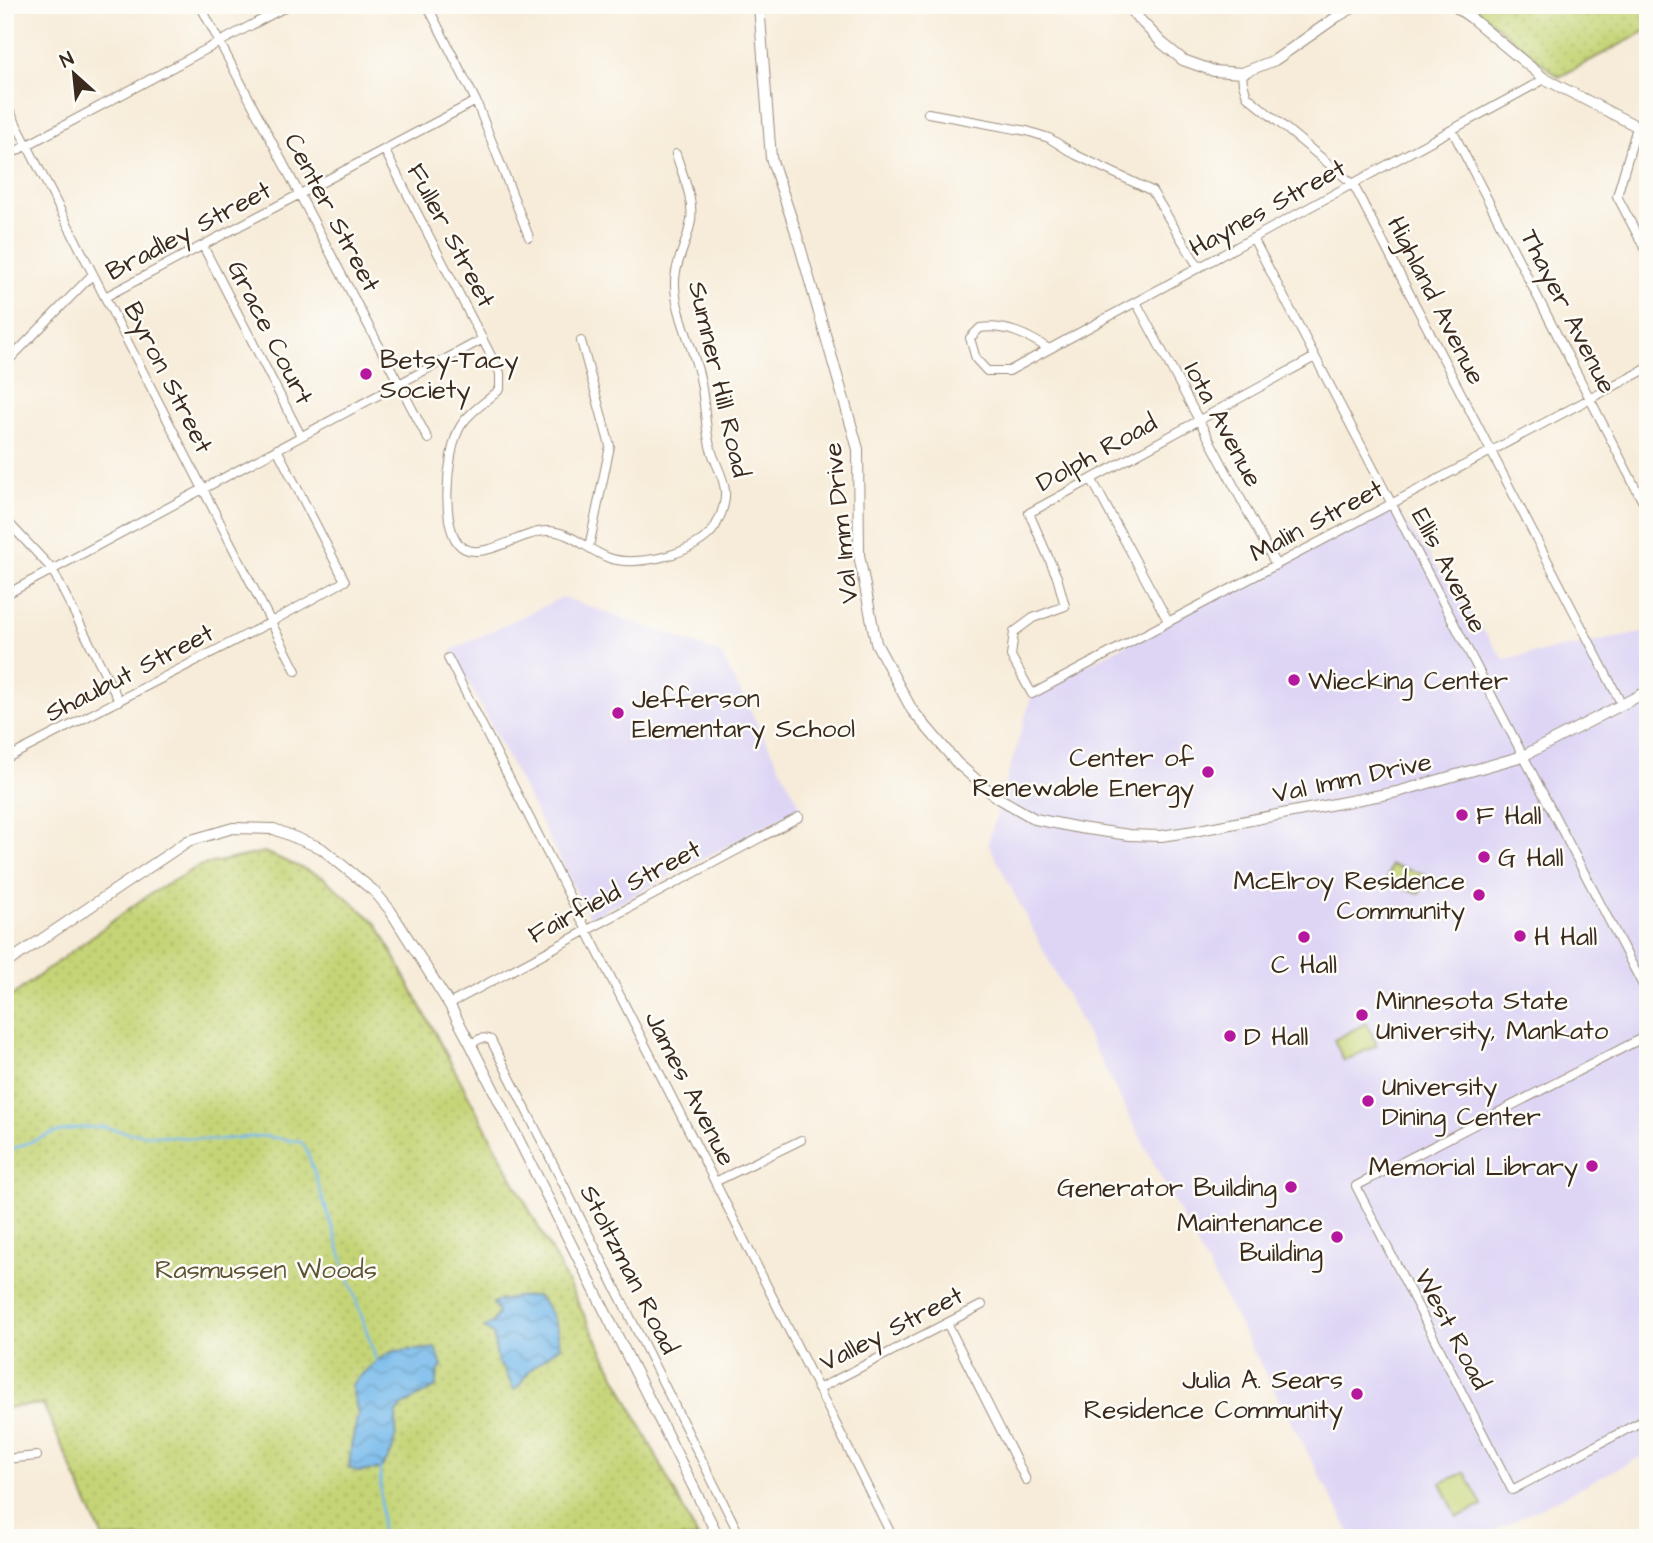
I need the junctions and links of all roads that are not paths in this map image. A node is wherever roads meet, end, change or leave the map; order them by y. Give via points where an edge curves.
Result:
1 (200, 5) edge
2 (289, 5) edge
3 (426, 5) edge
4 (760, 5) edge
5 (1126, 5) edge
6 (1358, 5) edge
7 (1453, 5) edge
8 (220, 43) junction
9 (1242, 73) junction
10 (1545, 79) junction
11 (476, 101) junction
12 (5, 102) edge
13 (928, 113) dead end
14 (1637, 127) junction
15 (1452, 130) junction
16 (1648, 132) edge
17 (27, 145) junction
18 (385, 151) junction
19 (677, 154) dead end
20 (5, 157) edge
21 (1353, 184) junction
22 (300, 195) junction
23 (529, 237) dead end
24 (1253, 238) junction
25 (203, 246) junction
26 (1648, 255) edge
27 (1199, 268) junction
28 (93, 274) junction
29 (105, 297) junction
30 (1136, 302) junction
31 (483, 339) junction
32 (582, 341) dead end
33 (1049, 349) junction
34 (1315, 357) junction
35 (5, 364) edge
36 (1648, 368) edge
37 (400, 383) junction
38 (1590, 399) junction
39 (1198, 420) junction
40 (301, 436) junction
41 (428, 439) dead end
42 (277, 449) junction
43 (1492, 451) junction
44 (1092, 480) junction
45 (203, 489) junction
46 (1392, 504) junction
47 (1648, 512) edge
48 (5, 520) edge
49 (589, 547) junction
50 (1276, 565) junction
51 (52, 569) junction
52 (5, 595) edge
53 (1168, 621) junction
54 (271, 622) junction
55 (448, 658) dead end
56 (1016, 665) joint
57 (296, 671) dead end
58 (1648, 691) edge
59 (119, 701) junction
60 (1622, 705) junction
61 (1523, 756) junction
62 (5, 760) edge
63 (799, 817) dead end
64 (587, 928) junction
65 (5, 964) edge
66 (1648, 995) edge
67 (449, 1004) junction
68 (1648, 1035) edge
69 (471, 1045) junction
70 (801, 1140) dead end
71 (715, 1182) junction
72 (982, 1306) dead end
73 (947, 1323) junction
74 (818, 1389) junction
75 (1648, 1418) edge
76 (37, 1456) dead end
77 (5, 1459) edge
78 (1026, 1480) dead end
79 (5, 1525) edge
80 (12, 1538) edge
81 (719, 1538) edge
82 (741, 1538) edge
83 (893, 1538) edge

1 - 8 street, Center Street
2 - 8 street
3 - 11 street
4 - 61 street, Val Imm Drive via 771,158 858,449 859,555 876,643 912,710 957,763 995,796 1035,819 1161,836 1396,792
5 - 9 street via 1183,60 1214,71
6 - 9 street via 1275,60
7 - 10 street
8 - 17 street
8 - 22 street, Center Street
9 - 21 street, Highland Avenue via 1247,96
10 - 14 street
10 - 15 street, Haynes Street
11 - 18 street, Bradley Street
11 - 23 street
12 - 17 street, Byron Street
13 - 27 street via 1049,138 1152,191
14 - 16 street
14 - 26 street via 1617,195
15 - 21 street, Haynes Street
15 - 38 street, Thayer Avenue
17 - 20 street
17 - 28 street, Byron Street
18 - 22 street, Bradley Street
18 - 31 street, Fuller Street
19 - 49 street, Sumner Hill Road via 692,206 674,280 701,382 710,445 725,492 724,506 706,538 684,550 634,562 611,559
21 - 24 street, Haynes Street
21 - 43 street, Highland Avenue
22 - 25 street, Bradley Street
22 - 37 street, Center Street
24 - 27 street, Haynes Street
24 - 34 street, Ellis Avenue
25 - 29 street, Bradley Street
25 - 40 street, Grace Court
27 - 30 street, Haynes Street
28 - 29 street, Byron Street
28 - 35 street
29 - 45 street, Byron Street
30 - 33 street, Haynes Street
30 - 39 street, Iota Avenue
31 - 37 street
31 - 49 street, Sumner Hill Road via 500,373 500,389 469,416 455,439 448,491 452,537 466,549 475,550 546,531
32 - 49 street via 610,446
33 - 33 street, Haynes Street via 1003,327 980,328 970,338 976,359 987,371 1009,371
34 - 39 street, Dolph Road
34 - 46 street, Ellis Avenue
36 - 38 street, Malin Street
37 - 40 street
37 - 41 street, Center Street
38 - 43 street, Malin Street
38 - 47 street, Thayer Avenue
39 - 44 street, Dolph Road
39 - 50 street, Iota Avenue
40 - 42 street
42 - 45 street
42 - 54 street, Shaubut Street via 345,581
43 - 46 street, Malin Street
43 - 60 street, Highland Avenue
44 - 53 street
44 - 56 street, Dolph Road via 1029,513 1065,606 1014,632 1011,656
45 - 51 street
45 - 54 street, Byron Street
46 - 50 street, Malin Street
46 - 61 street, Ellis Avenue
48 - 51 street
50 - 53 street, Malin Street
51 - 52 street
51 - 59 street
53 - 56 street, Malin Street via 1032,694
54 - 57 street, Byron Street
54 - 59 street, Shaubut Street
55 - 64 street, James Avenue
58 - 60 street, Val Imm Drive
59 - 62 street, Shaubut Street
60 - 61 street, Val Imm Drive
61 - 66 street, Ellis Avenue
63 - 64 street, Fairfield Street
64 - 67 street, Fairfield Street
64 - 71 street, James Avenue
65 - 67 street, Stoltzman Road via 188,841 233,828 274,829 321,848 375,891
67 - 69 street, Stoltzman Road
68 - 75 street, West Road via 1356,1186 1512,1490
69 - 81 street, Stoltzman Road
69 - 82 street, Stoltzman Road via 479,1038 491,1040
70 - 71 street
71 - 74 street, James Avenue
72 - 73 street, Valley Street
73 - 74 street, Valley Street
73 - 78 street
74 - 83 street, James Avenue
76 - 77 street
79 - 80 street

